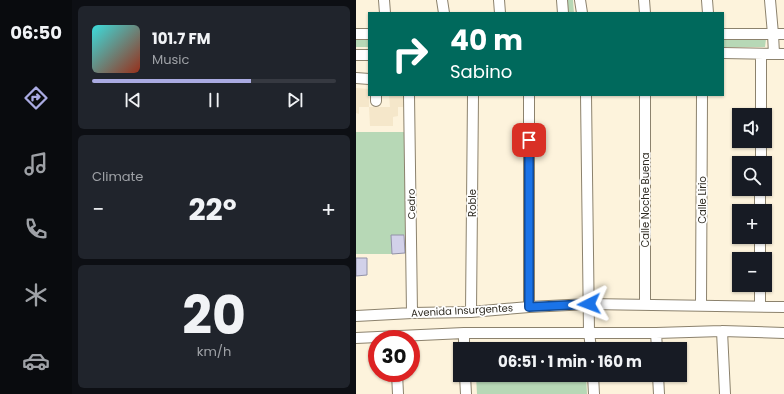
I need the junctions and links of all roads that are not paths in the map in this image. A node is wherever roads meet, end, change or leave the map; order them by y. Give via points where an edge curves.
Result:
1 (384, 0) edge
2 (442, 0) edge
3 (499, 0) edge
4 (562, 0) edge
5 (580, 0) edge
6 (644, 0) edge
7 (707, 0) edge
8 (770, 0) edge
9 (385, 12) edge
10 (444, 12) edge
11 (500, 12) edge
12 (563, 12) edge
13 (582, 12) edge
14 (645, 12) edge
15 (708, 12) edge
16 (356, 34) edge
17 (368, 34) edge
18 (724, 34) edge
19 (773, 34) junction
20 (784, 34) edge
21 (724, 53) edge
22 (761, 54) junction
23 (779, 54) edge
24 (356, 55) edge
25 (368, 55) edge
26 (356, 78) edge
27 (368, 79) edge
28 (409, 96) edge
29 (473, 96) edge
30 (529, 96) edge
31 (586, 96) edge
32 (645, 96) edge
33 (702, 96) edge
34 (761, 108) edge
35 (760, 292) edge
36 (589, 304) junction
37 (645, 304) junction
38 (701, 305) junction
39 (760, 306) junction
40 (529, 307) junction
41 (784, 307) edge
42 (471, 312) junction
43 (412, 313) junction
44 (356, 316) edge
45 (722, 331) junction
46 (589, 332) junction
47 (656, 332) junction
48 (464, 333) junction
49 (784, 333) edge
50 (420, 336) edge
51 (356, 338) edge
52 (368, 338) edge
53 (464, 342) edge
54 (590, 342) edge
55 (657, 342) edge
56 (397, 382) edge
57 (465, 382) edge
58 (593, 382) edge
59 (658, 382) edge
60 (398, 394) edge
61 (466, 394) edge
62 (594, 394) edge
63 (659, 394) edge
64 (726, 394) edge

1 - 9 street
2 - 10 street
3 - 11 street
4 - 12 street
5 - 13 street
6 - 14 street
7 - 15 street
8 - 19 street
16 - 17 street
18 - 19 street
19 - 20 street
19 - 23 street
21 - 22 street
22 - 23 street
22 - 34 street
24 - 25 street
26 - 27 street
28 - 43 street, Cedro
29 - 42 street, Roble
30 - 40 street
31 - 36 street
32 - 37 street, Calle Noche Buena
33 - 38 street, Calle Lirio
35 - 39 street
36 - 37 street, Avenida Insurgentes
36 - 40 street, Avenida Insurgentes
36 - 46 street
37 - 38 street, Avenida Insurgentes
38 - 39 street, Avenida Insurgentes
39 - 41 street, Avenida Insurgentes
40 - 42 street, Avenida Insurgentes
42 - 43 street, Avenida Insurgentes
43 - 44 street, Avenida Insurgentes
45 - 47 street
45 - 49 street
45 - 64 street
46 - 47 street
46 - 48 street
46 - 54 street
47 - 55 street
48 - 50 street
48 - 53 street
51 - 52 street
56 - 60 street
57 - 61 street
58 - 62 street
59 - 63 street

